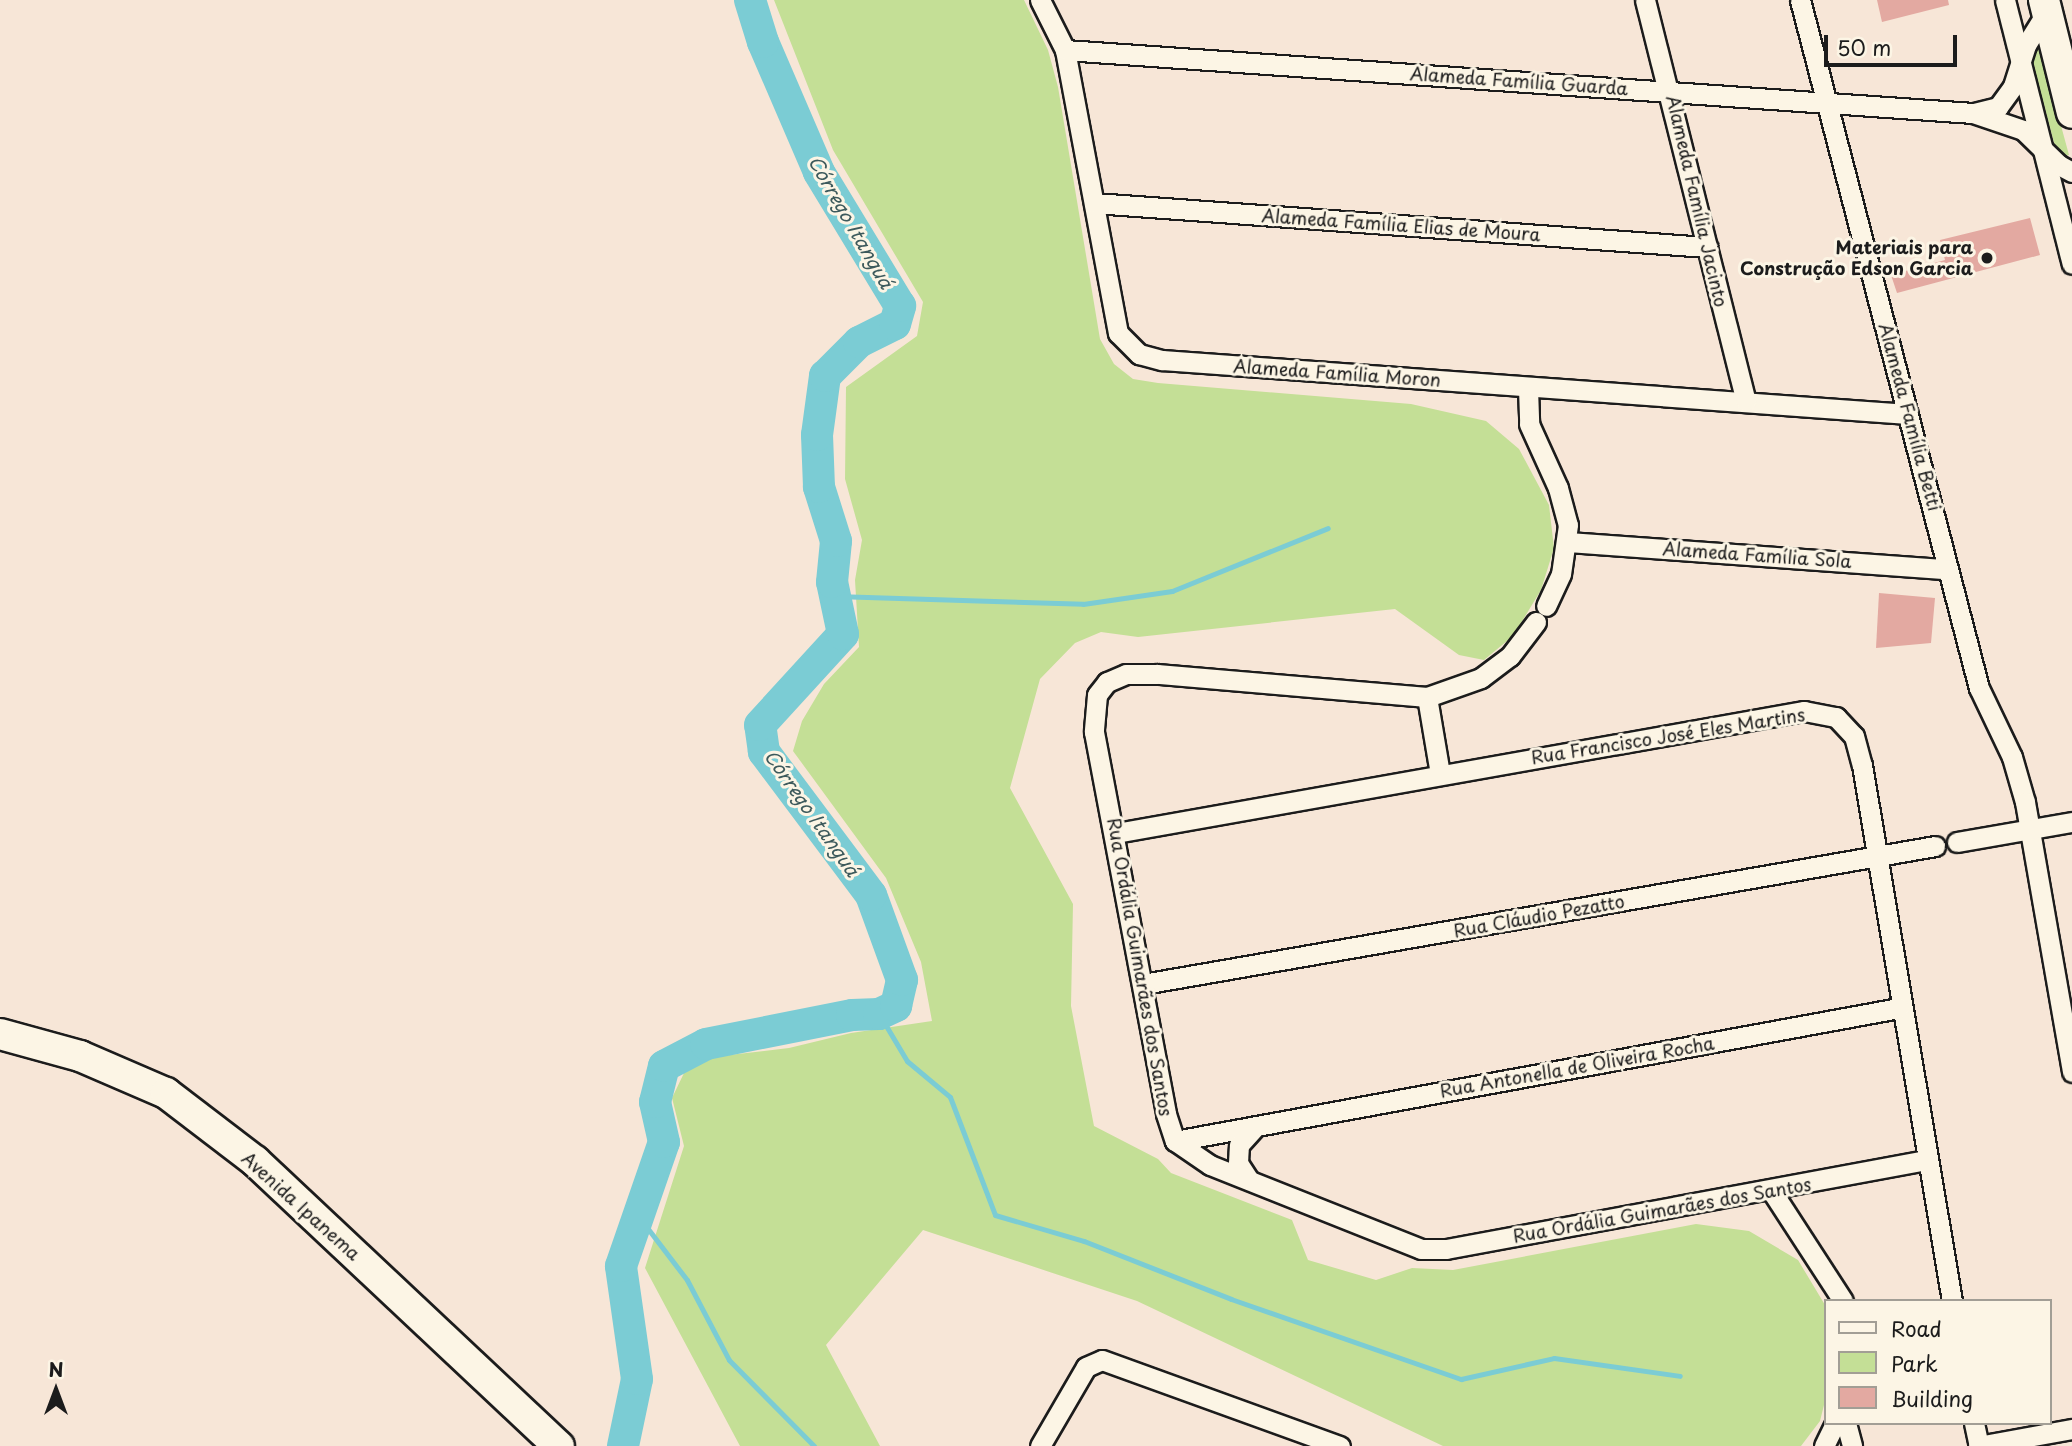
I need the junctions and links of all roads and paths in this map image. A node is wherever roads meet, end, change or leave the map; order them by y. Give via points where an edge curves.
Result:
1 (1040, 0) edge
2 (1645, 0) edge
3 (1800, 0) edge
4 (2004, 0) edge
5 (2047, 5) edge
6 (1065, 50) junction
7 (2020, 58) junction
8 (1671, 91) junction
9 (1829, 103) junction
10 (1973, 113) junction
11 (2072, 113) edge
12 (2041, 143) junction
13 (2072, 172) edge
14 (1094, 203) junction
15 (1707, 247) junction
16 (2072, 264) edge
17 (1528, 388) junction
18 (1746, 402) junction
19 (1908, 414) junction
20 (1567, 541) junction
21 (1947, 569) junction
22 (1427, 697) junction
23 (1440, 774) junction
24 (2072, 822) edge
25 (2030, 829) junction
26 (1116, 833) junction
27 (1957, 842) dead end
28 (1935, 846) dead end
29 (1878, 858) junction
30 (1143, 984) junction
31 (1899, 1008) junction
32 (0, 1034) edge
33 (2072, 1072) edge
34 (1255, 1126) junction
35 (1175, 1141) junction
36 (1927, 1160) junction
37 (1249, 1180) junction
38 (1771, 1190) junction
39 (1842, 1299) edge
40 (1952, 1299) edge
41 (1834, 1425) edge
42 (1847, 1425) edge
43 (1975, 1425) edge
44 (2072, 1429) edge
45 (559, 1446) edge
46 (1040, 1446) edge
47 (1340, 1446) edge
48 (1824, 1446) edge
49 (1852, 1446) edge
50 (1978, 1446) edge

1 - 6 street, Alameda Família Moron
2 - 8 street, Alameda Família Jacinto
3 - 9 street, Alameda Família Betti
4 - 7 street
5 - 7 street
5 - 11 main road
6 - 8 street, Alameda Família Guarda
6 - 14 street, Alameda Família Moron
7 - 10 street, Alameda Família Guarda via 2013,86 1998,107
7 - 12 street
8 - 9 street, Alameda Família Guarda
8 - 15 street, Alameda Família Jacinto
9 - 10 street, Alameda Família Guarda
9 - 19 street, Alameda Família Betti
10 - 12 street, Alameda Família Guarda via 2005,121
12 - 13 street via 2059,165
12 - 16 street
14 - 15 street, Alameda Família Elias de Moura
14 - 17 street, Alameda Família Moron via 1118,334 1139,354 1162,360
15 - 18 street, Alameda Família Jacinto
17 - 18 street, Alameda Família Moron
17 - 20 street, Rua Ordália Guimarães dos Santos via 1528,424 1558,488
18 - 19 street, Alameda Família Moron
19 - 21 street, Alameda Família Betti
20 - 21 street, Alameda Família Sola
20 - 22 street, Rua Ordália Guimarães dos Santos via 1561,575 1541,614 1510,656 1481,678
21 - 25 street, Alameda Família Betti via 1979,688 2012,757
22 - 23 street
22 - 26 street, Rua Ordália Guimarães dos Santos via 1126,674 1107,682 1097,695 1093,712
23 - 26 street, Rua Francisco José Eles Martins
23 - 29 street, Rua Francisco José Eles Martins via 1804,711 1821,712 1836,717 1854,736
24 - 25 street
25 - 27 street
25 - 33 street, Alameda Família Betti
26 - 30 street, Rua Ordália Guimarães dos Santos
28 - 29 street, Rua Cláudio Pezatto
29 - 30 street, Rua Cláudio Pezatto
29 - 31 street, Rua Francisco José Eles Martins
30 - 35 street, Rua Ordália Guimarães dos Santos
31 - 34 street, Rua Antonella de Oliveira Rocha
31 - 36 street, Rua Francisco José Eles Martins
32 - 45 main road, Avenida Ipanema via 80,1056 166,1093 255,1161
34 - 35 street, Rua Antonella de Oliveira Rocha
34 - 37 street via 1239,1145 1238,1163
35 - 37 street, Rua Ordália Guimarães dos Santos via 1190,1155
36 - 38 street, Rua Ordália Guimarães dos Santos
36 - 40 street, Rua Francisco José Eles Martins
37 - 38 street, Rua Ordália Guimarães dos Santos via 1421,1249 1446,1249
38 - 39 street
41 - 48 street
42 - 49 street
43 - 50 street
44 - 50 street
46 - 47 street via 1086,1367 1102,1360

